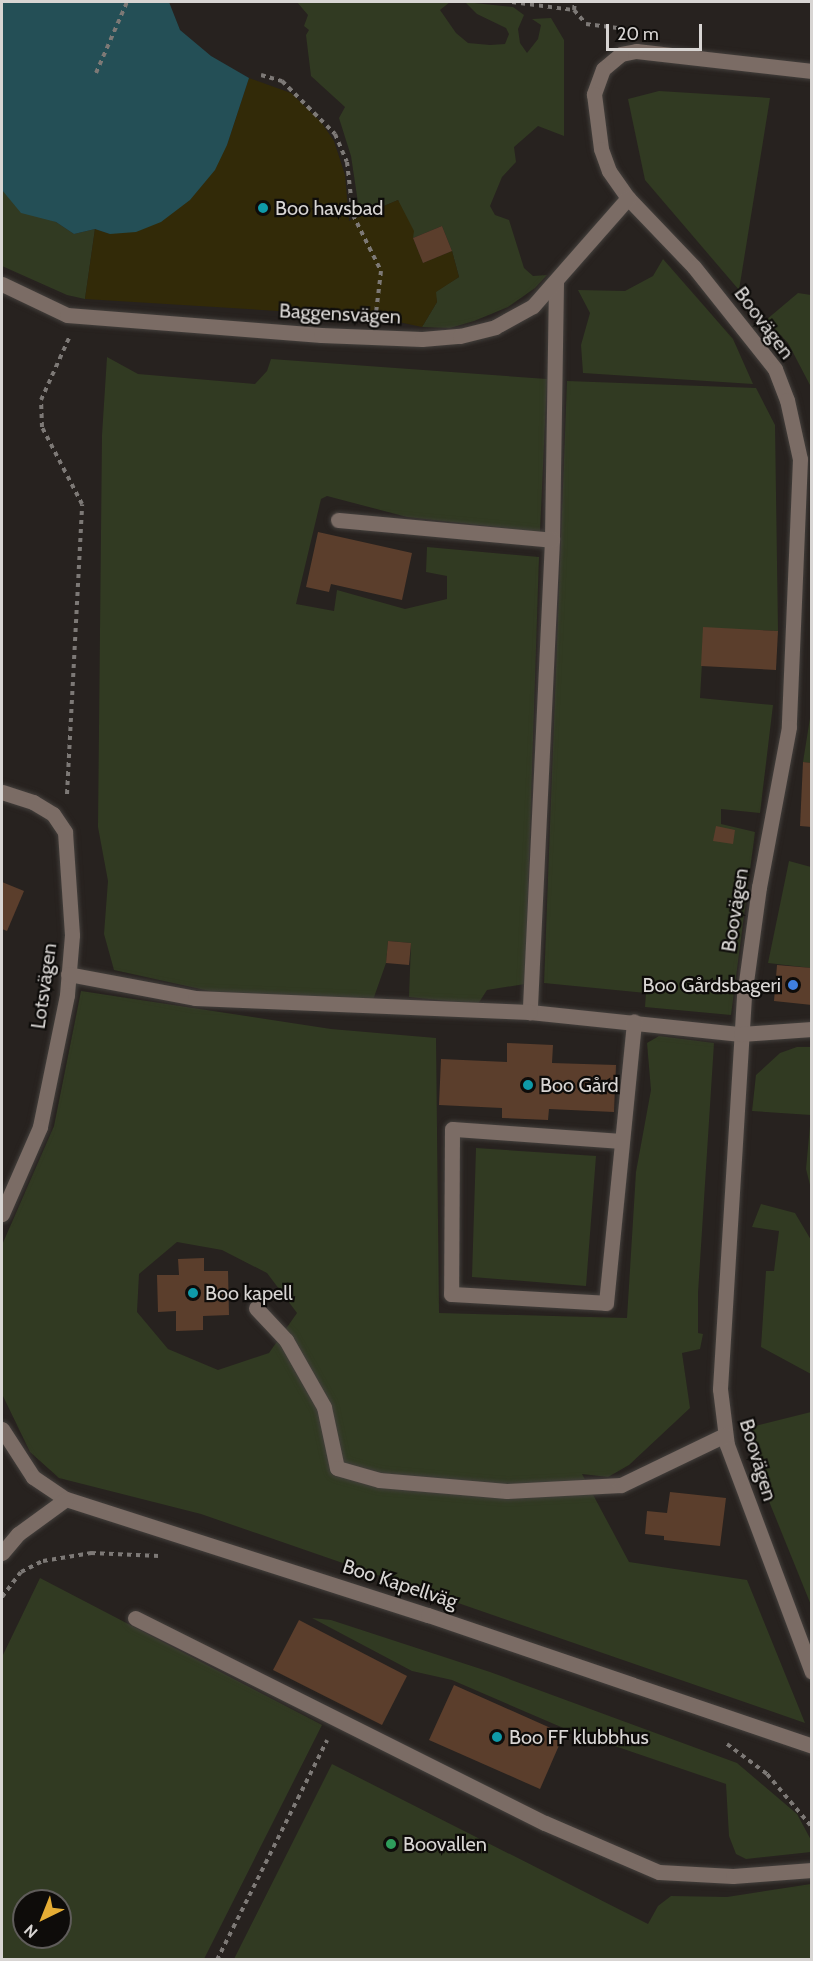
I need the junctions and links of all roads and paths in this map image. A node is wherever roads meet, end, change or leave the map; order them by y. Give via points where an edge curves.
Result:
1 (127, 2) edge
2 (512, 2) edge
3 (575, 2) edge
4 (812, 71) edge
5 (96, 73) dead end
6 (261, 75) dead end
7 (628, 198) junction
8 (556, 283) junction
9 (2, 284) edge
10 (80, 315) junction
11 (381, 337) junction
12 (338, 520) dead end
13 (552, 540) junction
14 (2, 792) edge
15 (65, 832) junction
16 (68, 974) junction
17 (530, 1012) junction
18 (634, 1021) junction
19 (812, 1029) edge
20 (741, 1034) junction
21 (621, 1141) junction
22 (2, 1214) edge
23 (256, 1308) dead end
24 (2, 1429) edge
25 (725, 1435) junction
26 (66, 1499) junction
27 (2, 1553) edge
28 (167, 1558) dead end
29 (2, 1597) edge
30 (135, 1618) dead end
31 (812, 1672) edge
32 (339, 1718) junction
33 (723, 1742) dead end
34 (812, 1746) edge
35 (812, 1827) edge
36 (812, 1870) edge
37 (217, 1959) edge

1 - 5 path
2 - 3 path via 574,10
4 - 7 street, Boovägen via 672,52 636,51 612,60 596,80 595,107 601,149 609,171
6 - 11 path via 282,81 336,134 346,162 353,215 381,271 375,317
7 - 8 street, Baggensvägen via 579,249
7 - 20 street, Boovägen via 694,267 775,369 787,400 800,459 789,727 759,887
8 - 11 street, Baggensvägen via 533,306 495,327 460,336
8 - 13 street
9 - 10 street, Baggensvägen via 34,302
10 - 11 street, Baggensvägen
10 - 15 path via 41,400 42,427 82,504
12 - 13 street
13 - 17 street
14 - 15 street via 33,802 53,814
15 - 16 street, Lotsvägen via 72,934
16 - 17 street via 195,998
16 - 22 street, Lotsvägen via 40,1128
17 - 18 street
18 - 20 street
18 - 21 street
19 - 20 street
20 - 25 street, Boovägen via 720,1369
21 - 21 street via 606,1303 451,1294 452,1129
23 - 25 street via 286,1340 324,1407 337,1468 378,1480 507,1491 621,1485
24 - 26 street, Boo Kapellväg via 33,1477
25 - 31 street, Boovägen
26 - 27 street via 18,1534
26 - 34 street, Boo Kapellväg via 428,1615
28 - 29 path via 91,1553 43,1562 21,1572
30 - 32 street
32 - 36 street via 545,1823 659,1872 733,1876
32 - 37 path
33 - 35 path via 767,1774

